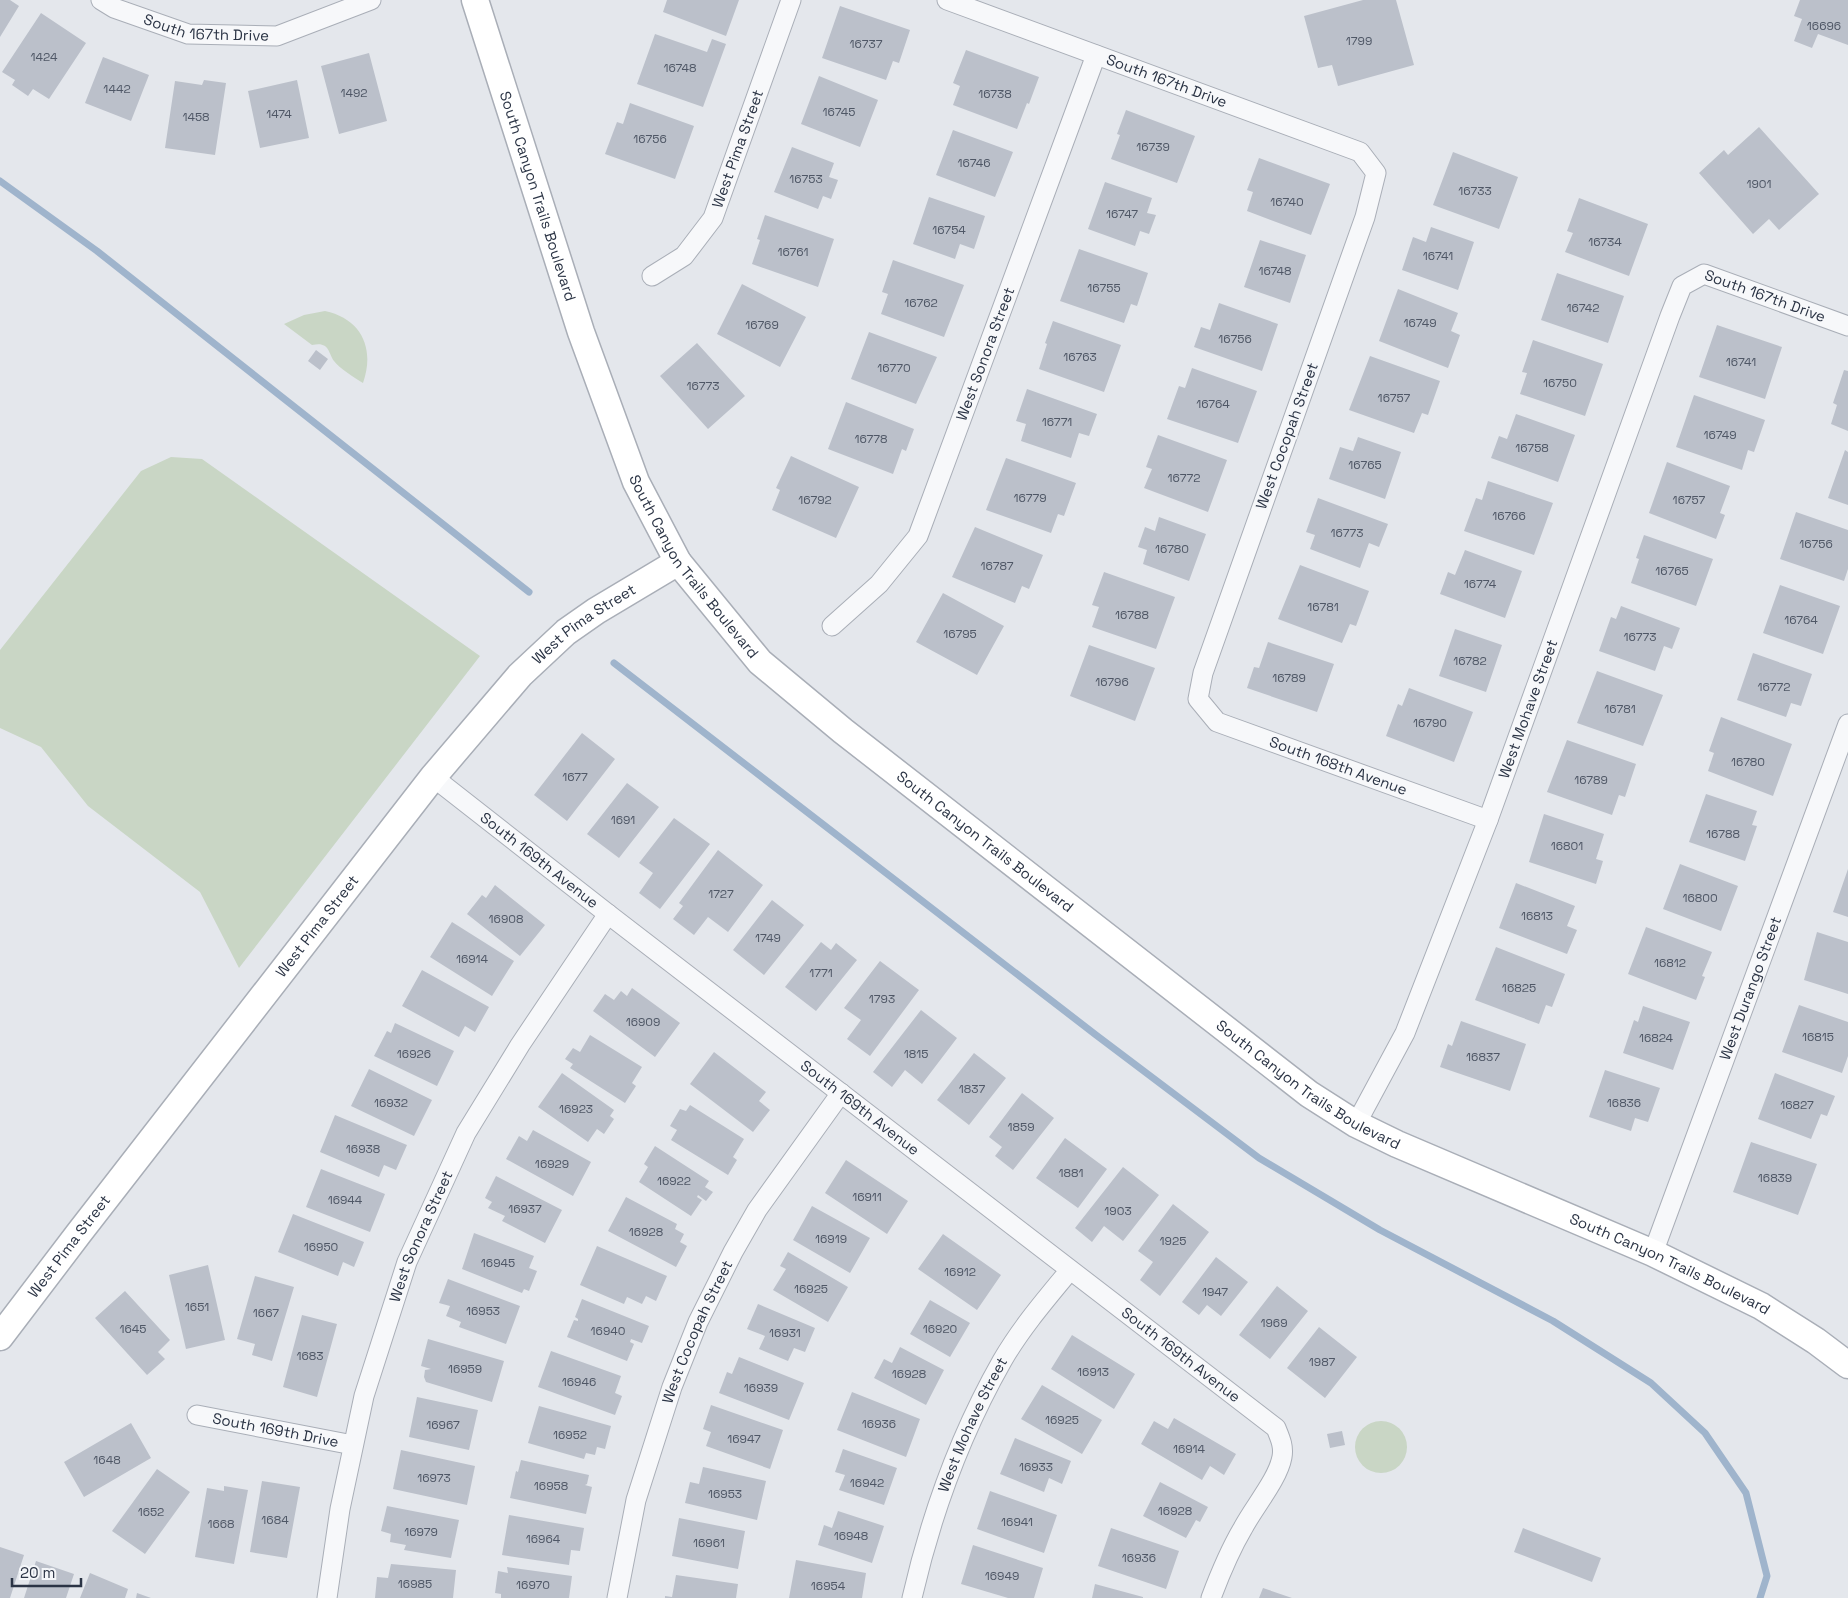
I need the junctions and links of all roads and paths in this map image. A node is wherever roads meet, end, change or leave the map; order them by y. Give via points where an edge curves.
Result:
1 (101, 0) edge
2 (370, 0) edge
3 (475, 0) edge
4 (791, 0) edge
5 (947, 0) edge
6 (1096, 55) junction
7 (1376, 173) joint
8 (652, 276) dead end
9 (1682, 286) joint
10 (1848, 326) edge
11 (678, 562) junction
12 (832, 626) dead end
13 (1198, 699) joint
14 (1848, 724) edge
15 (433, 777) junction
16 (1488, 820) junction
17 (608, 914) junction
18 (841, 1093) junction
19 (1356, 1124) junction
20 (1653, 1253) junction
21 (1070, 1270) junction
22 (0, 1337) edge
23 (1848, 1365) edge
24 (197, 1415) dead end
25 (353, 1445) junction
26 (327, 1598) edge
27 (618, 1598) edge
28 (912, 1598) edge
29 (1211, 1598) edge

1 - 2 street, South 167th Drive via 114,8 188,34 277,36
3 - 11 street, South Canyon Trails Boulevard via 581,332 636,482
4 - 8 street, West Pima Street via 713,218 684,256
5 - 6 street, South 167th Drive
6 - 7 street, South 167th Drive via 1360,152
6 - 12 street, West Sonora Street via 918,536 879,584
7 - 13 street, West Cocopah Street via 1365,217 1203,673
9 - 10 street, South 167th Drive via 1704,274
9 - 16 street, West Mohave Street
11 - 15 street, West Pima Street via 566,632 520,675
11 - 19 street, South Canyon Trails Boulevard via 760,662 843,731 1301,1088
13 - 16 street, South 168th Avenue via 1217,722
14 - 20 street, West Durango Street
15 - 17 street, South 169th Avenue
15 - 22 street, West Pima Street
16 - 19 street, West Mohave Street via 1405,1033
17 - 18 street, South 169th Avenue
17 - 25 street, West Sonora Street via 520,1044 466,1133 407,1262 368,1380
18 - 21 street, South 169th Avenue
18 - 27 street, West Cocopah Street via 757,1210 698,1322 672,1387 636,1500
19 - 20 street, South Canyon Trails Boulevard
20 - 23 street, South Canyon Trails Boulevard via 1761,1306
21 - 28 street, West Mohave Street via 1020,1334 979,1405 938,1504
21 - 29 street, South 169th Avenue via 1276,1428 1282,1442 1278,1469 1243,1527
24 - 25 street, South 169th Drive
25 - 26 street, West Sonora Street

